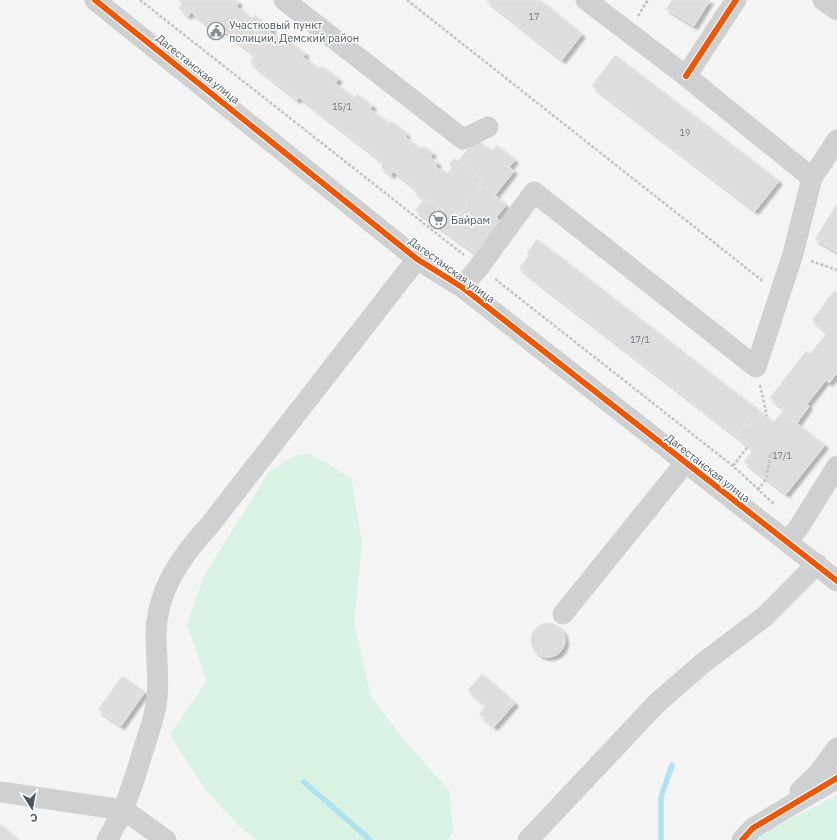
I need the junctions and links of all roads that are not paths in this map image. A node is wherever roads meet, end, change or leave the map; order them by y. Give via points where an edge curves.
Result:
1 (95, 0) edge
2 (284, 0) edge
3 (586, 0) edge
4 (736, 0) edge
5 (823, 0) edge
6 (837, 10) edge
7 (686, 76) junction
8 (488, 127) dead end
9 (837, 140) edge
10 (812, 178) junction
11 (417, 259) junction
12 (462, 287) junction
13 (685, 463) junction
14 (837, 466) edge
15 (787, 542) junction
16 (817, 564) junction
17 (836, 577) edge
18 (563, 614) dead end
19 (837, 748) edge
20 (837, 778) edge
21 (0, 792) edge
22 (124, 810) junction
23 (778, 813) junction
24 (107, 840) edge
25 (166, 840) edge
26 (528, 840) edge
27 (742, 840) edge

1 - 11 street, Дагестанская улица
2 - 8 street via 463,139
3 - 7 street
4 - 7 street
5 - 6 street
7 - 10 street
9 - 10 street
10 - 12 street via 793,254 756,367 534,192
11 - 12 street, Дагестанская улица
11 - 22 street via 174,570 165,590 156,633 157,698 154,719
12 - 13 street, Дагестанская улица
13 - 15 street, Дагестанская улица
13 - 18 street
14 - 15 street
15 - 16 street, Дагестанская улица
16 - 17 street, Дагестанская улица
16 - 26 street via 764,617 703,663 658,703
19 - 23 street via 818,774
20 - 23 street
21 - 22 street
22 - 24 street
22 - 25 street
23 - 27 street via 753,828

